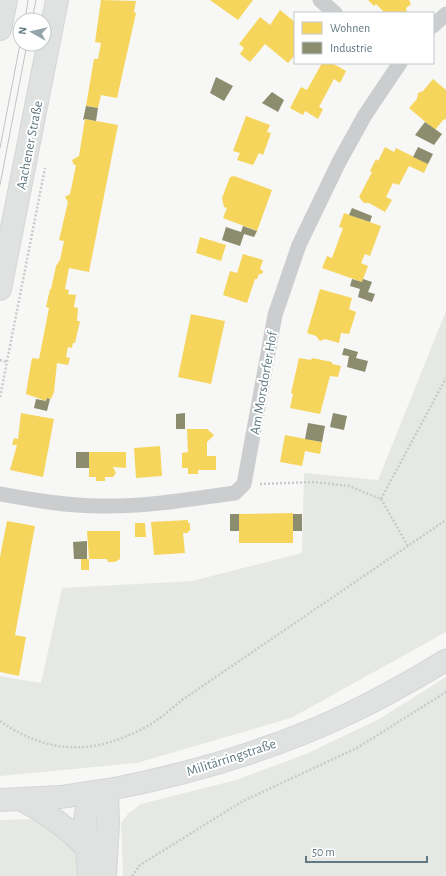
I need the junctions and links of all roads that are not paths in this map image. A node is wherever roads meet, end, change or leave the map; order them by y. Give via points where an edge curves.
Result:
1 (6, 0) edge
2 (57, 0) edge
3 (320, 0) edge
4 (334, 12) edge
5 (446, 14) edge
6 (434, 25) edge
7 (0, 29) edge
8 (395, 65) edge
9 (0, 289) edge
10 (0, 494) edge
11 (446, 660) edge
12 (98, 792) junction
13 (0, 800) edge
14 (22, 800) junction
15 (88, 848) junction
16 (89, 876) edge
17 (105, 876) edge

1 - 7 main road
2 - 9 main road, Aachener Straße
3 - 4 street
5 - 6 street
8 - 10 street, Am Morsdorfer Hof via 338,162 299,245 275,315 244,484 235,493 132,505 100,506 35,501
11 - 12 main road, Militärringstraße via 349,713 288,739 197,770
12 - 14 main road, Militärringstraße
12 - 15 main road via 85,820
12 - 17 main road via 108,824
13 - 14 main road, Militärringstraße
14 - 15 main road via 45,812
15 - 16 main road

